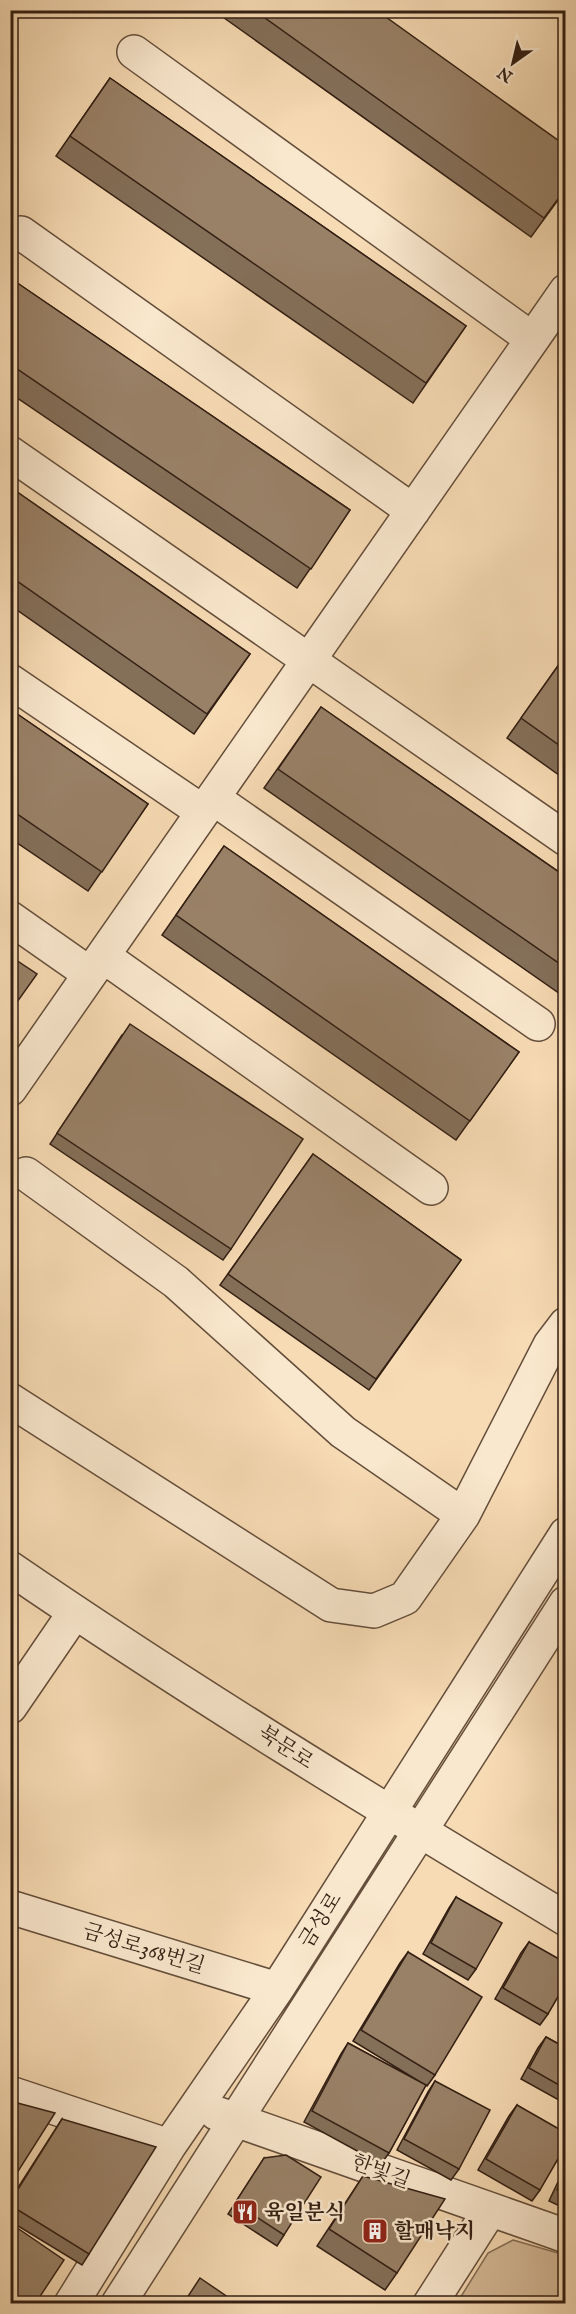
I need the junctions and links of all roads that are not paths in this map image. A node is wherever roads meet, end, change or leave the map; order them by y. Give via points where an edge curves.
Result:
1 (134, 51) dead end
2 (21, 232) dead end
3 (566, 291) edge
4 (532, 339) junction
5 (10, 453) edge
6 (413, 511) junction
7 (309, 659) junction
8 (10, 681) edge
9 (208, 805) junction
10 (566, 839) edge
11 (10, 918) edge
12 (97, 965) junction
13 (538, 1024) dead end
14 (10, 1089) edge
15 (26, 1174) dead end
16 (431, 1188) dead end
17 (566, 1324) edge
18 (10, 1400) edge
19 (463, 1515) junction
20 (566, 1534) edge
21 (10, 1568) edge
22 (566, 1602) edge
23 (75, 1612) junction
24 (10, 1707) edge
25 (388, 1812) junction
26 (420, 1831) junction
27 (10, 1907) edge
28 (566, 1919) edge
29 (276, 1989) junction
30 (10, 2093) edge
31 (196, 2106) junction
32 (236, 2119) junction
33 (169, 2146) junction
34 (490, 2210) junction
35 (566, 2236) edge
36 (70, 2304) edge
37 (118, 2304) edge
38 (430, 2304) edge

1 - 4 street
2 - 6 street
3 - 4 street
4 - 6 street
5 - 7 street
6 - 7 street
7 - 9 street
7 - 10 street
8 - 9 street
9 - 12 street
9 - 13 street
11 - 12 street
12 - 14 street
12 - 16 street
15 - 19 street via 176,1282 343,1432
17 - 19 street via 550,1345
18 - 19 street via 331,1605 374,1611 405,1598
20 - 25 street, 금성로
21 - 23 street, 북문로
22 - 26 street, 금성로
23 - 24 street
23 - 25 street, 북문로
25 - 26 street, 북문로
25 - 29 street, 금성로
26 - 28 street, 북문로
26 - 32 street, 금성로
27 - 29 street, 금성로368번길
29 - 31 street, 금성로
30 - 33 street
31 - 32 street, 한빛길
31 - 33 street, 금성로
32 - 34 street, 한빛길
32 - 37 street, 금성로
33 - 36 street, 금성로
34 - 35 street, 한빛길
34 - 38 street

